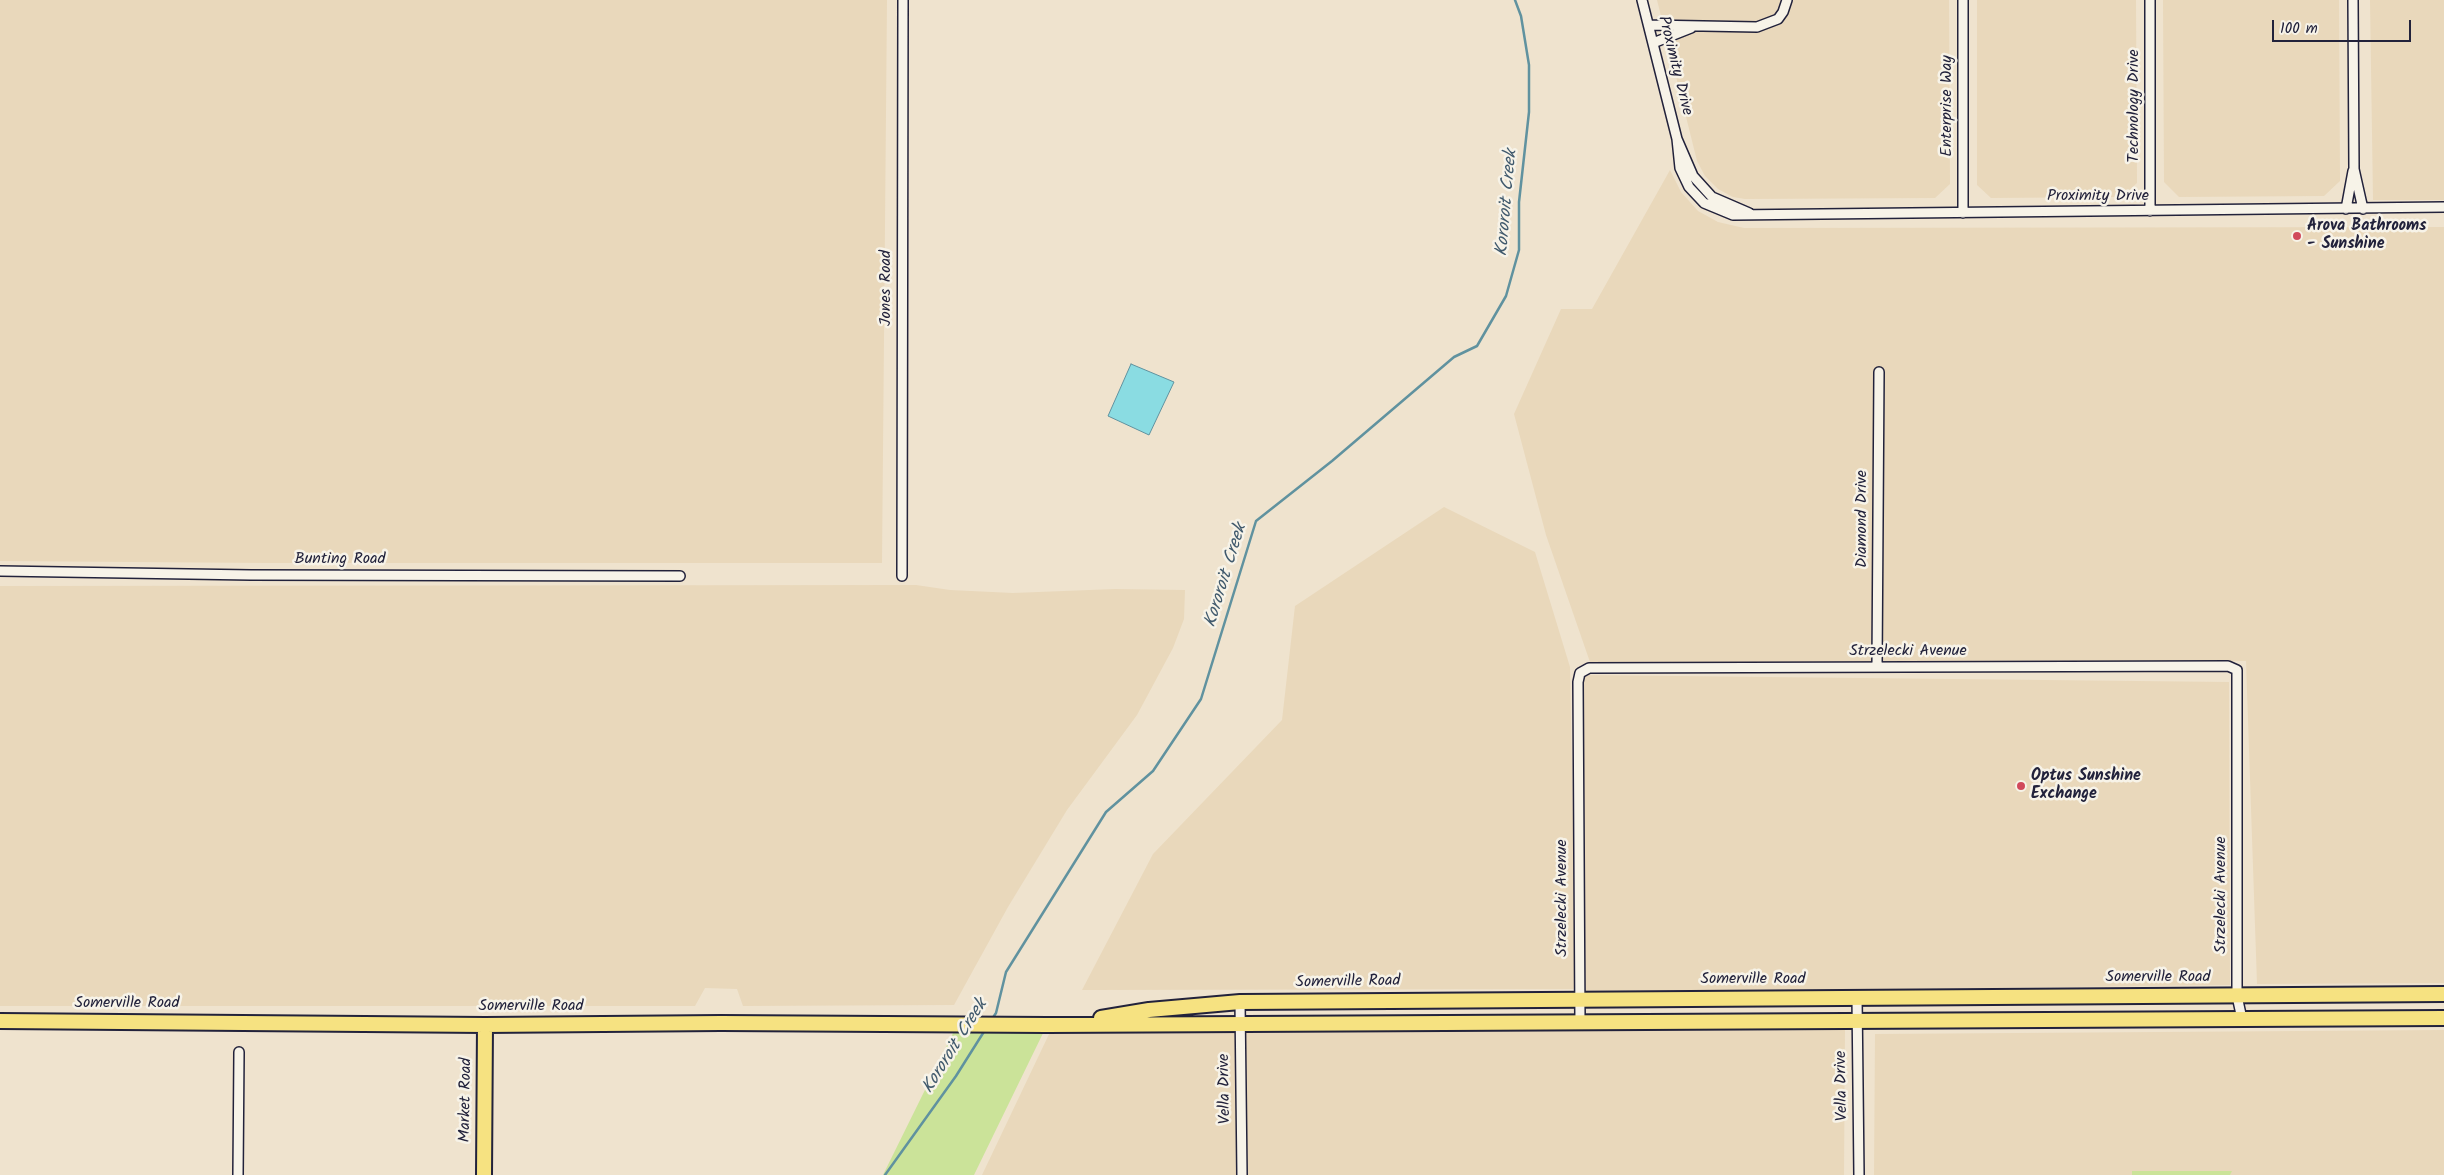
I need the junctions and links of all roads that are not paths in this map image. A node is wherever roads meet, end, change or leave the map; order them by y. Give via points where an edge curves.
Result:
1 (903, 0) edge
2 (1642, 0) edge
3 (1787, 0) edge
4 (1962, 0) edge
5 (2150, 0) edge
6 (2353, 0) edge
7 (1648, 25) junction
8 (1693, 27) junction
9 (1653, 43) junction
10 (2354, 168) junction
11 (2444, 207) edge
12 (2346, 209) junction
13 (2363, 209) junction
14 (1963, 212) junction
15 (2150, 212) junction
16 (1879, 372) dead end
17 (0, 571) edge
18 (680, 576) dead end
19 (902, 576) dead end
20 (1877, 667) junction
21 (2444, 994) edge
22 (2237, 996) junction
23 (1857, 997) junction
24 (1578, 998) junction
25 (1240, 1002) junction
26 (2444, 1018) edge
27 (2242, 1019) junction
28 (0, 1021) edge
29 (1857, 1022) junction
30 (1580, 1023) junction
31 (1240, 1024) junction
32 (485, 1025) junction
33 (1063, 1025) junction
34 (239, 1052) dead end
35 (238, 1175) edge
36 (484, 1175) edge
37 (1242, 1175) edge
38 (1859, 1175) edge

1 - 19 street, Jones Road
2 - 7 street, Proximity Drive
3 - 8 street via 1783,12 1768,24 1757,27
4 - 14 street, Enterprise Way
5 - 15 street, Technology Drive
6 - 10 street
7 - 8 street
7 - 9 street, Proximity Drive
8 - 9 street
9 - 14 street, Proximity Drive via 1677,139 1693,176 1719,201 1751,213
10 - 12 street
10 - 13 street
11 - 13 street, Proximity Drive
12 - 13 street, Proximity Drive
12 - 15 street, Proximity Drive
14 - 15 street, Proximity Drive
16 - 20 street, Diamond Drive
17 - 18 street, Bunting Road
20 - 22 street, Strzelecki Avenue via 2228,666 2238,670
20 - 24 street, Strzelecki Avenue via 1588,668 1580,673
21 - 22 main road, Somerville Road
22 - 23 main road, Somerville Road
22 - 27 street, Strzelecki Avenue
23 - 24 main road, Somerville Road
23 - 29 street, Vella Drive
24 - 25 main road, Somerville Road
24 - 30 street, Strzelecki Avenue
25 - 31 street, Vella Drive
25 - 33 main road, Somerville Road via 1149,1010
26 - 27 main road, Somerville Road
27 - 29 main road, Somerville Road
28 - 32 main road, Somerville Road
29 - 30 main road, Somerville Road
29 - 38 street, Vella Drive
30 - 31 main road, Somerville Road
31 - 33 main road, Somerville Road
31 - 37 street, Vella Drive
32 - 33 main road, Somerville Road
32 - 36 main road, Market Road
34 - 35 street

